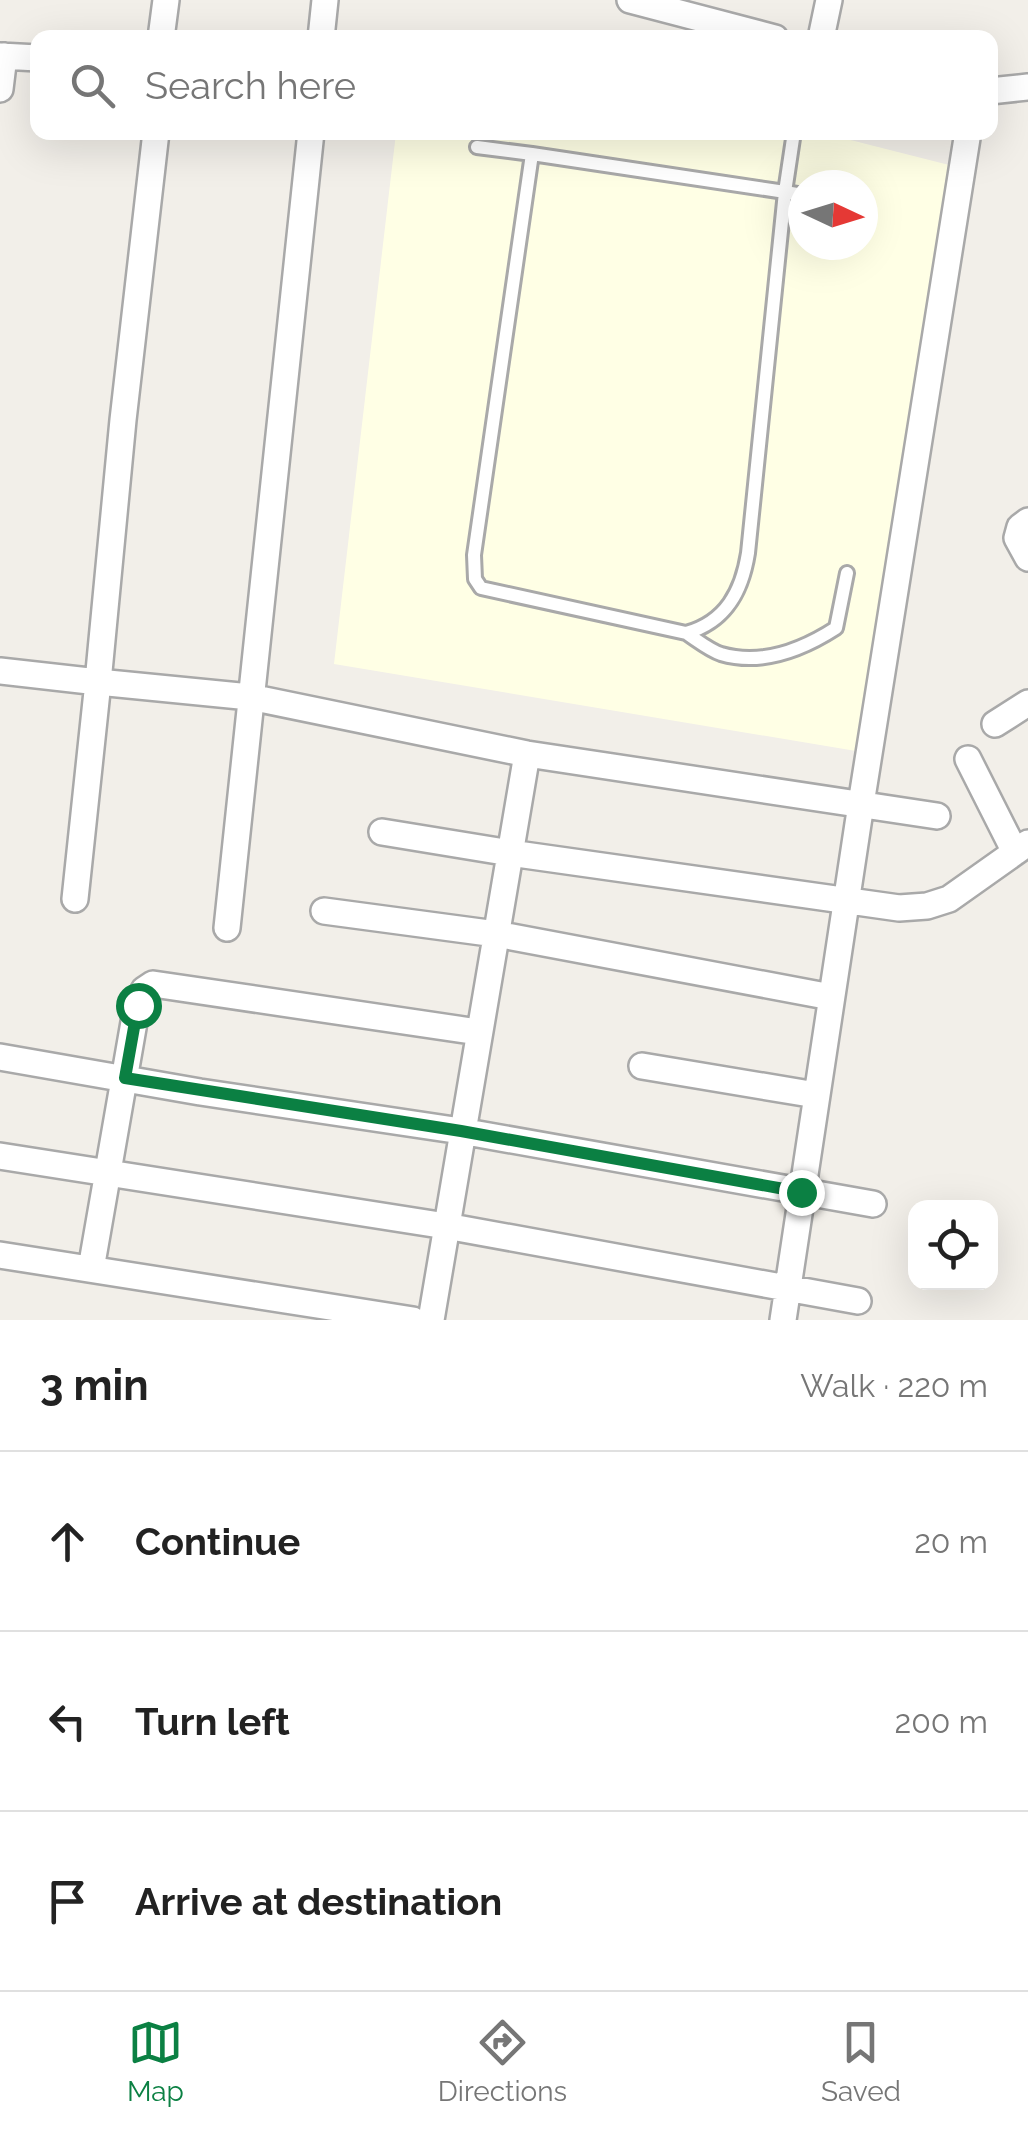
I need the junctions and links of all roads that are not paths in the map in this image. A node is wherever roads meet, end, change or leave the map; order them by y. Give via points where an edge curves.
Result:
1 (166, 0) edge
2 (325, 0) edge
3 (630, 0) edge
4 (829, 0) edge
5 (162, 30) edge
6 (321, 30) edge
7 (744, 30) edge
8 (823, 30) edge
9 (2, 56) edge
10 (30, 58) edge
11 (1028, 87) edge
12 (0, 89) edge
13 (998, 90) edge
14 (155, 140) edge
15 (310, 140) edge
16 (793, 140) edge
17 (967, 140) edge
18 (477, 147) dead end
19 (532, 154) junction
20 (784, 192) junction
21 (788, 192) edge
22 (1028, 521) edge
23 (1028, 558) edge
24 (848, 574) dead end
25 (686, 633) junction
26 (0, 671) edge
27 (98, 682) junction
28 (250, 698) junction
29 (1028, 703) edge
30 (994, 724) dead end
31 (527, 754) junction
32 (968, 759) dead end
33 (861, 804) junction
34 (937, 816) dead end
35 (382, 832) dead end
36 (1021, 848) edge
37 (510, 854) junction
38 (75, 900) dead end
39 (848, 901) junction
40 (324, 911) dead end
41 (227, 928) dead end
42 (496, 934) junction
43 (831, 997) junction
44 (478, 1032) junction
45 (0, 1056) edge
46 (642, 1066) dead end
47 (125, 1078) junction
48 (816, 1094) junction
49 (461, 1131) junction
50 (0, 1156) edge
51 (108, 1174) junction
52 (801, 1192) junction
53 (874, 1204) dead end
54 (446, 1226) junction
55 (0, 1254) edge
56 (92, 1269) junction
57 (788, 1288) junction
58 (858, 1301) dead end
59 (413, 1320) edge
60 (431, 1320) edge
61 (783, 1320) edge

1 - 5 street
2 - 6 street
3 - 7 street
4 - 8 street
9 - 10 street
9 - 12 street
11 - 13 street
14 - 27 street
15 - 28 street
16 - 20 lane
17 - 33 street
18 - 19 lane
19 - 20 lane
19 - 25 lane via 474,578 481,588
20 - 21 lane
20 - 25 lane via 744,580 716,618
22 - 23 street via 1017,538
24 - 25 lane via 836,628 809,645 767,658 735,656
26 - 27 street
27 - 28 street
27 - 38 street
28 - 31 street
28 - 41 street
29 - 30 street
31 - 33 street
31 - 37 street
32 - 36 street
33 - 34 street
33 - 39 street
35 - 37 street
36 - 39 street via 949,899 927,906
37 - 39 street
37 - 42 street
39 - 43 street
40 - 42 street
42 - 43 street
42 - 44 street
43 - 48 street
44 - 47 street via 154,984 138,1005
44 - 49 street
45 - 47 street
46 - 48 street
47 - 49 street
47 - 51 street
48 - 52 street
49 - 52 street
49 - 54 street
50 - 51 street
51 - 54 street
51 - 56 street
52 - 53 street
52 - 57 street
54 - 57 street
54 - 60 street
55 - 56 street
56 - 59 street
57 - 58 street
57 - 61 street

